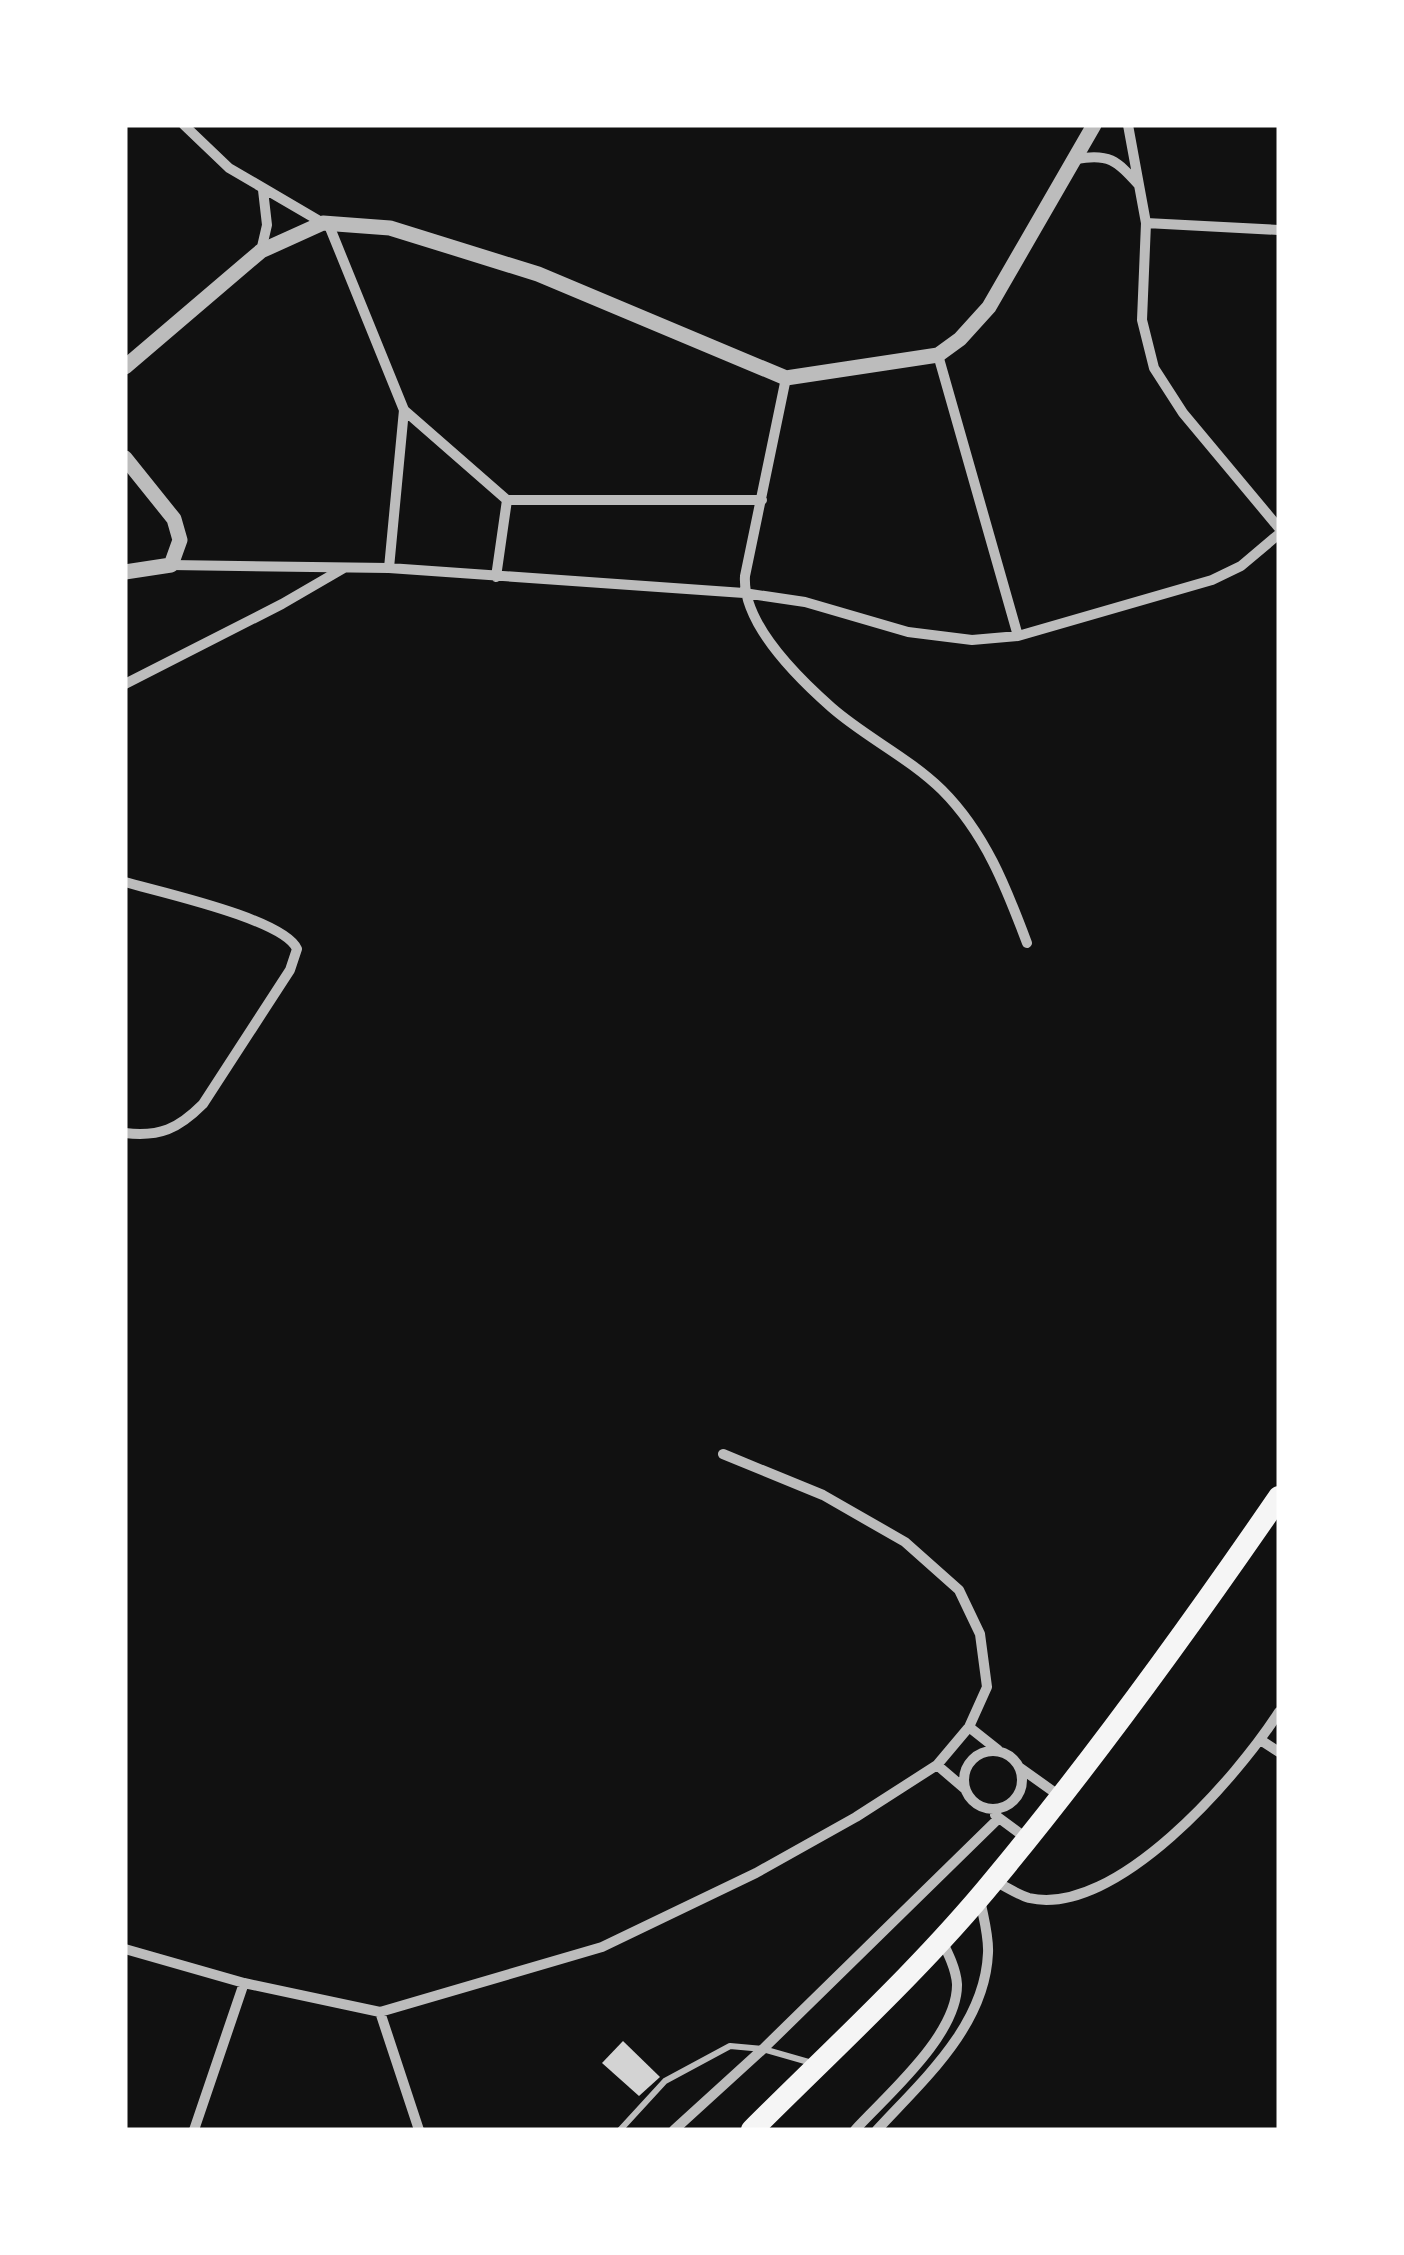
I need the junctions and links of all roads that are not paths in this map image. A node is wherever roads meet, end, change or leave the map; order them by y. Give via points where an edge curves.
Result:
1 (184, 125) edge
2 (1094, 125) edge
3 (1128, 125) edge
4 (1076, 158) junction
5 (1142, 188) junction
6 (262, 190) junction
7 (326, 223) junction
8 (1146, 223) junction
9 (1279, 230) edge
10 (261, 250) junction
11 (938, 356) junction
12 (125, 367) edge
13 (786, 378) junction
14 (404, 410) junction
15 (125, 458) edge
16 (508, 500) junction
17 (762, 500) junction
18 (1279, 531) edge
19 (171, 565) junction
20 (345, 568) junction
21 (389, 568) junction
22 (125, 572) edge
23 (496, 577) junction
24 (744, 593) junction
25 (1018, 636) junction
26 (125, 684) edge
27 (125, 882) edge
28 (1027, 943) dead end
29 (125, 1133) edge
30 (722, 1454) dead end
31 (1279, 1497) edge
32 (1278, 1715) edge
33 (969, 1727) junction
34 (1262, 1741) junction
35 (998, 1751) junction
36 (1279, 1752) edge
37 (937, 1766) junction
38 (1019, 1767) junction
39 (965, 1789) junction
40 (1062, 1797) junction
41 (987, 1808) junction
42 (999, 1818) junction
43 (1026, 1839) junction
44 (986, 1889) junction
45 (941, 1938) junction
46 (125, 1949) edge
47 (244, 1982) junction
48 (380, 2012) junction
49 (763, 2049) junction
50 (818, 2064) junction
51 (194, 2130) edge
52 (419, 2130) edge
53 (620, 2130) edge
54 (674, 2130) edge
55 (752, 2130) edge
56 (854, 2130) edge
57 (877, 2130) edge

1 - 6 street
2 - 4 street
3 - 5 street
4 - 5 street via 1113,160
4 - 11 street via 989,306
5 - 8 street
6 - 7 street
6 - 10 street via 267,225
7 - 10 street
7 - 13 street via 390,228 538,274
7 - 14 street
8 - 9 street
8 - 18 street via 1142,320 1154,368
10 - 12 street
11 - 13 street
11 - 25 street
13 - 17 street
14 - 16 street
14 - 21 street
15 - 19 street via 174,520 180,540
16 - 17 street
16 - 23 street
17 - 24 street
18 - 25 street via 1242,566 1212,580
19 - 20 street
19 - 22 street
20 - 21 street
20 - 26 street
21 - 23 street
23 - 24 street
24 - 25 street via 940,638
24 - 28 street via 768,638 832,708 941,789 976,830
27 - 29 street via 269,925 297,949 290,970 202,1104 168,1132
30 - 33 street via 823,1496 906,1542 959,1590 980,1634 987,1688
31 - 40 highway
32 - 34 street
33 - 35 street
33 - 37 street
34 - 36 street
34 - 44 street via 1143,1861 1095,1887 1059,1898
35 - 38 street
35 - 39 street via 971,1760
37 - 39 street
37 - 48 street via 756,1873 602,1947
38 - 40 street
38 - 41 street via 1018,1794 1005,1806
39 - 41 street
40 - 43 highway
41 - 42 street
42 - 43 street
42 - 49 street
43 - 44 highway
44 - 45 highway
44 - 57 street via 989,1951 974,2011
45 - 50 highway
45 - 56 street via 957,1984 952,2008 939,2034
46 - 47 street
47 - 48 street
47 - 51 street
48 - 52 street
49 - 50 lane
49 - 53 lane via 730,2046 682,2071
49 - 54 street
50 - 55 highway

